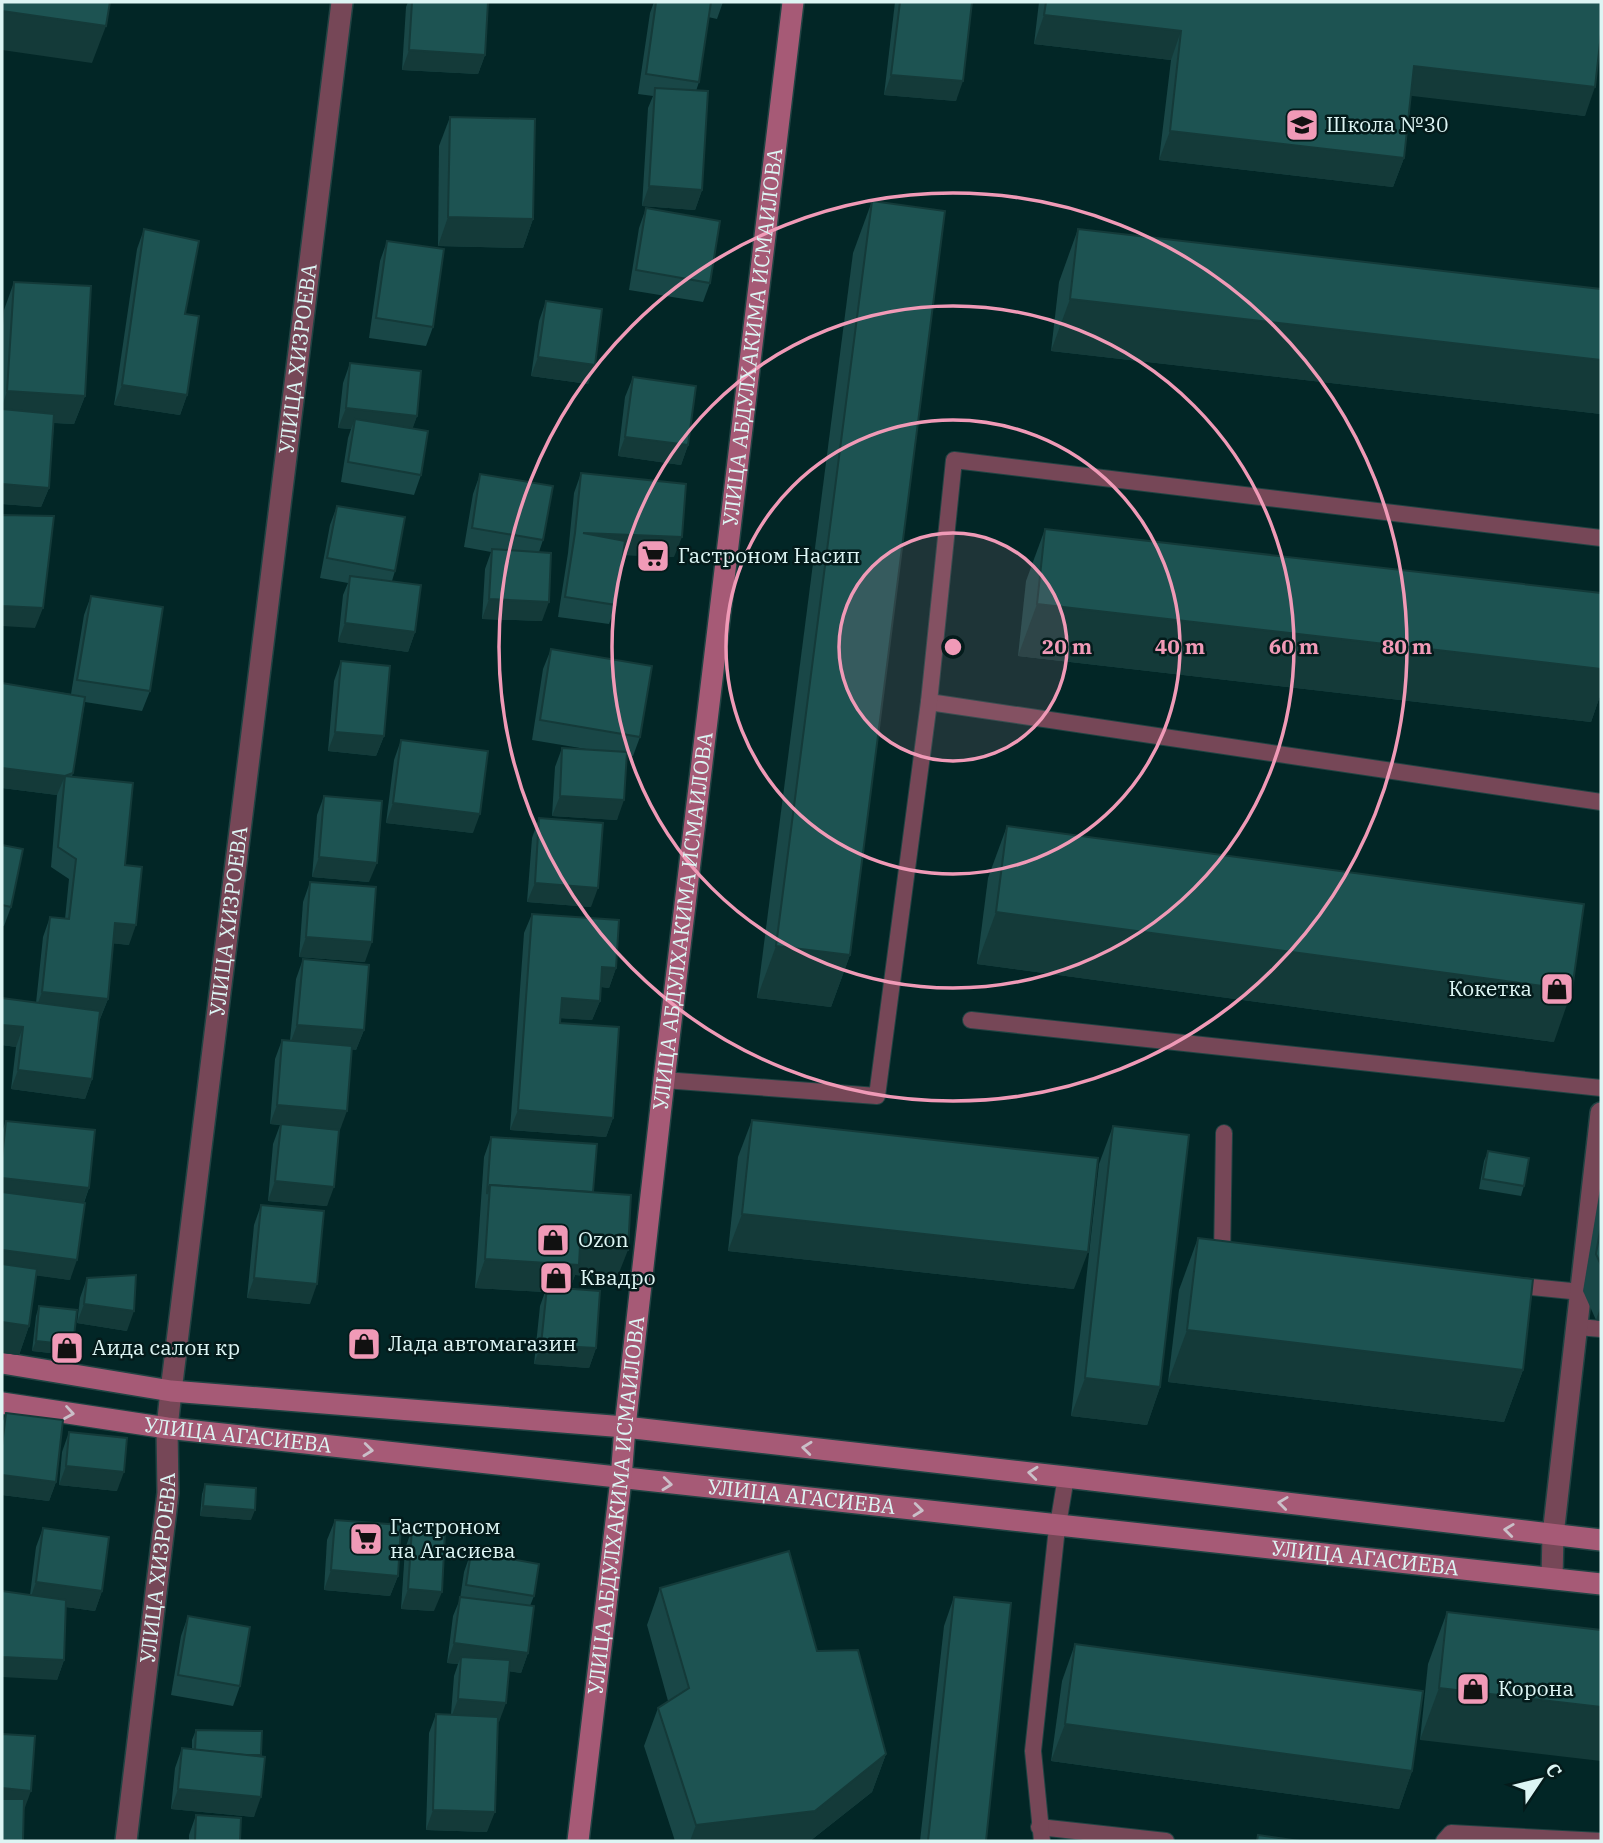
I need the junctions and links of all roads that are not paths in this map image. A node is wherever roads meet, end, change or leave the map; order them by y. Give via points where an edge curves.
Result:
1 (342, 2) edge
2 (793, 2) edge
3 (1601, 538) edge
4 (929, 702) junction
5 (1601, 802) edge
6 (971, 1020) dead end
7 (664, 1080) junction
8 (1601, 1088) edge
9 (1601, 1113) edge
10 (1224, 1133) dead end
11 (1236, 1260) edge
12 (1498, 1284) edge
13 (1581, 1292) junction
14 (1578, 1327) junction
15 (1601, 1329) edge
16 (2, 1363) edge
17 (171, 1391) junction
18 (2, 1403) edge
19 (625, 1427) junction
20 (167, 1428) junction
21 (1066, 1477) junction
22 (621, 1479) junction
23 (1058, 1525) junction
24 (1553, 1535) junction
25 (1601, 1540) edge
26 (1552, 1577) junction
27 (1601, 1584) edge
28 (1040, 1834) edge
29 (1601, 1840) edge
30 (127, 1841) edge
31 (578, 1841) edge
32 (1166, 1841) edge
33 (1444, 1841) edge

1 - 17 street, УЛИЦА ХИЗРОЕВА
2 - 7 main road, УЛИЦА АБДУЛХАКИМА ИСМАИЛОВА
3 - 4 lane via 954,460
4 - 5 lane
4 - 7 lane via 877,1096
6 - 8 lane
7 - 19 main road, УЛИЦА АБДУЛХАКИМА ИСМАИЛОВА
9 - 13 street
10 - 11 lane via 1222,1258
12 - 13 lane
13 - 14 street
14 - 15 lane
14 - 24 street
16 - 17 main road, УЛИЦА АГАСИЕВА
17 - 19 main road, УЛИЦА АГАСИЕВА
17 - 20 street, УЛИЦА ХИЗРОЕВА
18 -> 20 main road, УЛИЦА АГАСИЕВА
21 -> 19 main road, УЛИЦА АГАСИЕВА
19 - 22 main road, УЛИЦА АБДУЛХАКИМА ИСМАИЛОВА
20 -> 22 main road, УЛИЦА АГАСИЕВА
20 - 30 street, УЛИЦА ХИЗРОЕВА via 168,1493
21 - 23 lane
24 -> 21 main road, УЛИЦА АГАСИЕВА
22 -> 23 main road, УЛИЦА АГАСИЕВА
22 - 31 main road, УЛИЦА АБДУЛХАКИМА ИСМАИЛОВА
23 - 26 main road, УЛИЦА АГАСИЕВА
23 - 28 lane via 1033,1751
24 - 25 main road, УЛИЦА АГАСИЕВА
24 - 26 street
26 - 27 main road, УЛИЦА АГАСИЕВА
28 - 32 lane
29 - 33 lane via 1451,1833

